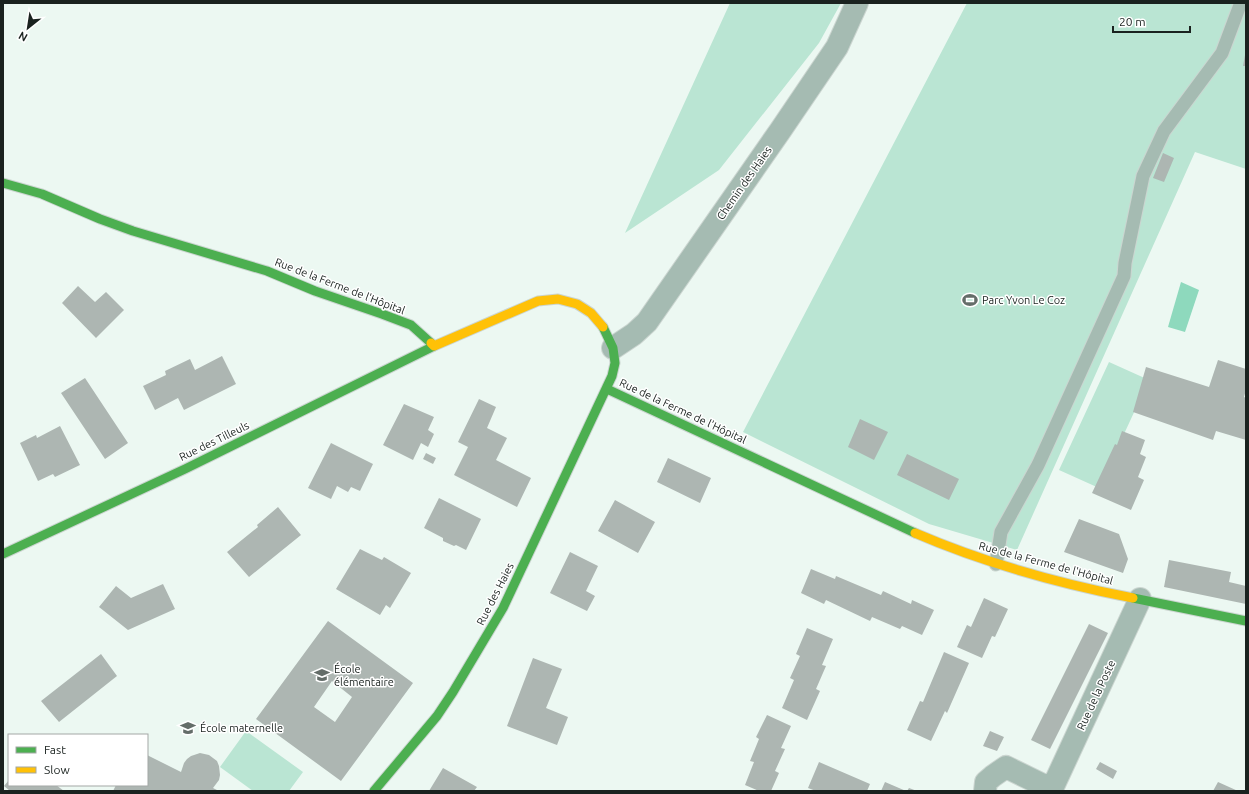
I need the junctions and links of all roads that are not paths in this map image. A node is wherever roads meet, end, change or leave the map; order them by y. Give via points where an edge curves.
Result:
1 (857, 3) edge
2 (1240, 4) dead end
3 (3, 183) edge
4 (434, 346) junction
5 (613, 348) junction
6 (607, 389) junction
7 (3, 554) edge
8 (996, 564) junction
9 (1140, 599) junction
10 (1246, 621) edge
11 (1051, 790) edge
12 (374, 791) edge
13 (986, 791) edge

1 - 5 street, Chemin des Haies via 837,47 647,322
2 - 8 lane via 1222,53 1164,132 1143,176 1124,276 1038,465 1001,532
3 - 4 street, Rue de la Ferme de l'Hôpital via 42,194 132,231 267,271 314,291 382,314 410,325
4 - 5 street, Rue de la Ferme de l'Hôpital via 538,301 558,299 577,304 591,313 605,329
4 - 7 street, Rue des Tilleuls via 185,469
5 - 6 street, Rue de la Ferme de l'Hôpital via 615,363
6 - 8 street, Rue de la Ferme de l'Hôpital via 911,532
6 - 12 street, Rue des Haies via 503,608 437,716
8 - 9 street, Rue de la Ferme de l'Hôpital
9 - 10 street, Rue de la Ferme de l'Hôpital
9 - 11 street, Rue de la Poste
11 - 13 street via 1006,767 986,782

